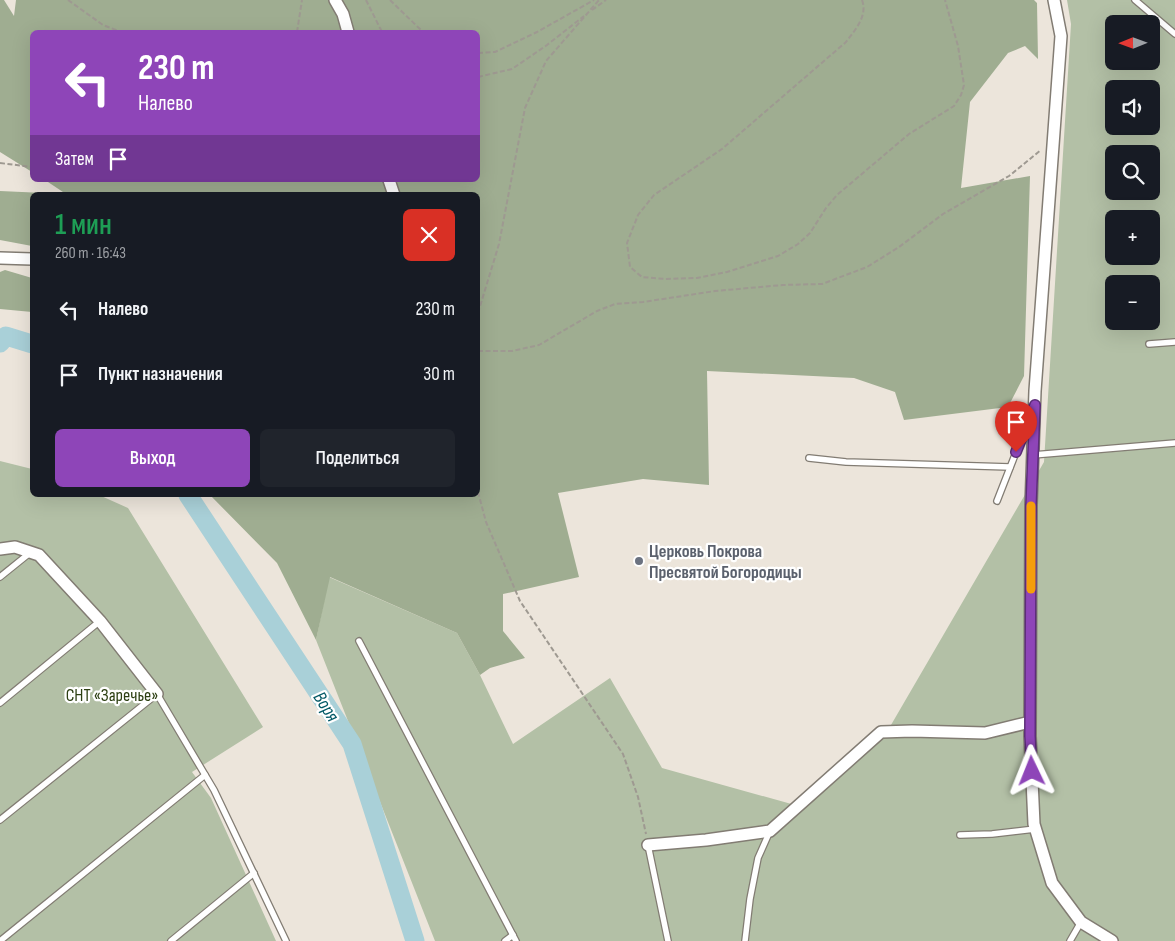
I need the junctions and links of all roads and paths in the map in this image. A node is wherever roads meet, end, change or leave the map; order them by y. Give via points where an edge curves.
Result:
1 (68, 0) edge
2 (302, 0) edge
3 (335, 0) edge
4 (366, 0) edge
5 (390, 0) edge
6 (594, 0) edge
7 (599, 0) edge
8 (606, 0) edge
9 (862, 0) edge
10 (945, 0) edge
11 (1054, 0) edge
12 (1135, 0) edge
13 (588, 13) junction
14 (116, 30) edge
15 (296, 30) edge
16 (347, 30) edge
17 (381, 30) edge
18 (421, 30) edge
19 (1175, 34) edge
20 (480, 53) edge
21 (480, 77) edge
22 (1054, 138) junction
23 (0, 163) edge
24 (30, 167) edge
25 (0, 258) edge
26 (30, 260) edge
27 (480, 306) edge
28 (1175, 342) edge
29 (1149, 344) dead end
30 (480, 351) edge
31 (1035, 405) junction
32 (1175, 443) edge
33 (1033, 455) junction
34 (808, 458) dead end
35 (1010, 467) junction
36 (479, 497) edge
37 (997, 501) dead end
38 (0, 549) edge
39 (30, 552) junction
40 (0, 577) edge
41 (100, 621) junction
42 (359, 641) dead end
43 (156, 694) junction
44 (0, 703) edge
45 (1030, 722) junction
46 (205, 775) junction
47 (0, 820) edge
48 (1035, 829) junction
49 (770, 831) junction
50 (960, 835) dead end
51 (648, 845) junction
52 (254, 873) junction
53 (1081, 922) junction
54 (514, 938) edge
55 (0, 941) edge
56 (171, 941) edge
57 (286, 941) edge
58 (505, 941) edge
59 (668, 941) edge
60 (745, 941) edge
61 (1070, 941) edge
62 (1112, 941) edge

1 - 14 path via 103,25
2 - 15 path
3 - 16 street
4 - 17 path
5 - 18 path
6 - 20 path via 495,52
7 - 13 path
8 - 13 path
9 - 10 path via 861,22 846,42 722,149 654,195 638,215 627,243 630,267 642,277 697,278 778,256 810,233 837,195 881,157 909,134 954,106 964,84 958,46
11 - 22 street via 1061,36
12 - 19 lane
13 - 21 path via 512,69
13 - 27 path via 546,62 525,108 499,244
22 - 30 path via 1009,176 943,214 899,247 867,267 822,284 783,284 615,304 539,345 512,352
22 - 31 street
23 - 24 path
25 - 26 street
28 - 29 lane
31 - 33 street
31 - 35 lane
32 - 33 lane
33 - 45 street
34 - 35 lane
35 - 37 lane
36 - 51 path via 486,522 520,601 623,754 638,797
38 - 39 street via 14,547
39 - 40 lane
39 - 41 street via 40,555
41 - 43 street
41 - 44 lane
42 - 54 lane
43 - 46 lane
43 - 47 lane
45 - 48 street
45 - 49 street via 986,733 882,732
46 - 52 lane
46 - 55 lane
48 - 50 lane
48 - 53 street via 1052,884
49 - 51 street
49 - 60 lane via 758,858
51 - 59 lane
52 - 56 lane
52 - 57 lane
53 - 61 lane
53 - 62 street
54 - 58 lane

